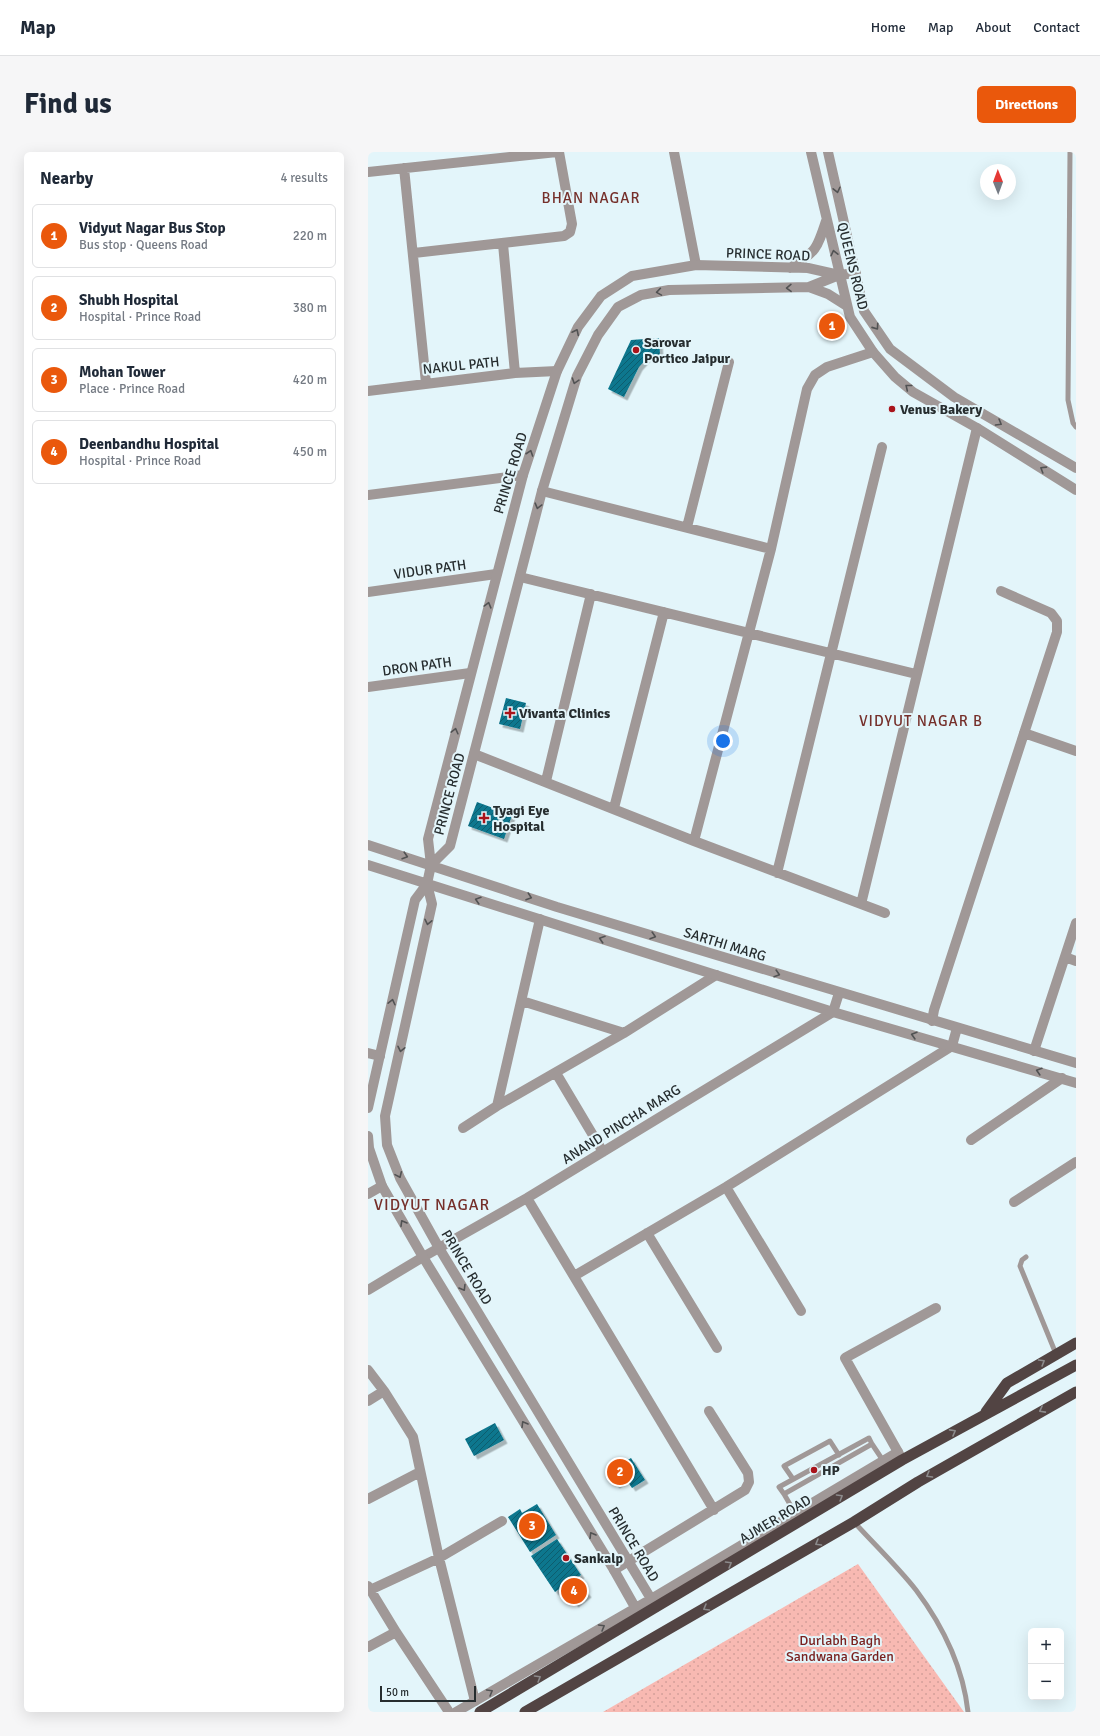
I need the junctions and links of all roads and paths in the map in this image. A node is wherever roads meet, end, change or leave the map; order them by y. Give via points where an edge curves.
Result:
1 (558, 152) edge
2 (674, 152) edge
3 (811, 152) edge
4 (828, 152) edge
5 (1070, 152) edge
6 (404, 168) junction
7 (368, 172) edge
8 (826, 219) junction
9 (503, 244) junction
10 (414, 253) junction
11 (696, 265) junction
12 (788, 269) junction
13 (856, 273) junction
14 (839, 275) junction
15 (809, 287) junction
16 (847, 306) junction
17 (873, 352) junction
18 (729, 362) dead end
19 (558, 371) junction
20 (515, 373) junction
21 (426, 383) junction
22 (368, 391) edge
23 (1076, 427) edge
24 (977, 428) junction
25 (882, 447) dead end
26 (1076, 468) edge
27 (522, 475) junction
28 (1076, 490) edge
29 (542, 491) junction
30 (368, 495) edge
31 (687, 527) junction
32 (771, 549) junction
33 (496, 574) junction
34 (520, 577) junction
35 (1001, 590) dead end
36 (368, 592) edge
37 (591, 594) junction
38 (664, 612) junction
39 (749, 632) junction
40 (832, 652) junction
41 (470, 673) junction
42 (916, 674) junction
43 (368, 687) edge
44 (1024, 733) junction
45 (1076, 751) edge
46 (474, 754) junction
47 (546, 781) junction
48 (614, 808) junction
49 (694, 841) junction
50 (368, 845) edge
51 (368, 865) edge
52 (431, 865) junction
53 (777, 873) junction
54 (427, 884) junction
55 (860, 904) junction
56 (885, 913) dead end
57 (540, 919) junction
58 (1076, 923) edge
59 (706, 953) junction
60 (1065, 957) junction
61 (1076, 961) edge
62 (701, 970) junction
63 (716, 975) junction
64 (839, 993) junction
65 (522, 1001) junction
66 (833, 1012) junction
67 (932, 1021) junction
68 (957, 1028) junction
69 (624, 1033) junction
70 (952, 1046) junction
71 (1034, 1051) junction
72 (368, 1053) edge
73 (380, 1056) junction
74 (1076, 1063) edge
75 (556, 1073) junction
76 (1062, 1078) junction
77 (1076, 1083) edge
78 (497, 1106) junction
79 (368, 1108) edge
80 (463, 1128) dead end
81 (368, 1136) edge
82 (971, 1140) dead end
83 (604, 1152) junction
84 (1076, 1162) edge
85 (382, 1186) junction
86 (726, 1187) junction
87 (368, 1194) edge
88 (527, 1198) junction
89 (1014, 1202) dead end
90 (647, 1233) junction
91 (439, 1248) junction
92 (423, 1257) junction
93 (1026, 1257) dead end
94 (574, 1276) junction
95 (368, 1290) edge
96 (936, 1308) dead end
97 (801, 1311) dead end
98 (1076, 1343) edge
99 (717, 1348) dead end
100 (1056, 1354) junction
101 (1076, 1365) edge
102 (368, 1370) edge
103 (384, 1391) junction
104 (1076, 1392) edge
105 (368, 1401) edge
106 (709, 1411) dead end
107 (983, 1415) junction
108 (872, 1444) junction
109 (839, 1454) junction
110 (900, 1456) junction
111 (885, 1465) junction
112 (420, 1472) junction
113 (793, 1479) junction
114 (784, 1494) junction
115 (368, 1499) edge
116 (714, 1510) junction
117 (797, 1517) junction
118 (502, 1521) dead end
119 (854, 1522) junction
120 (439, 1558) junction
121 (628, 1562) junction
122 (614, 1570) junction
123 (369, 1588) edge
124 (653, 1603) junction
125 (638, 1612) junction
126 (396, 1632) junction
127 (368, 1647) edge
128 (475, 1701) junction
129 (449, 1712) edge
130 (456, 1712) edge
131 (480, 1712) edge
132 (525, 1712) edge
133 (968, 1712) edge

1 - 6 street
1 - 9 street via 572,224 570,232 564,236
2 - 11 street
3 - 8 street, QUEENS ROAD
4 -> 13 street, QUEENS ROAD
5 - 23 lane via 1068,400
6 - 7 street
6 - 10 street
8 - 12 street via 818,246 806,258
14 -> 8 street, QUEENS ROAD
9 - 10 street
9 - 20 street
10 - 21 street
11 - 12 street, PRINCE ROAD
19 -> 11 street, PRINCE ROAD via 578,327 601,296 632,276
12 - 14 street, PRINCE ROAD via 808,268
13 - 14 street
13 -> 26 street, QUEENS ROAD via 864,311 890,349 954,397
14 - 15 street, PRINCE ROAD
14 - 16 street, QUEENS ROAD
15 - 16 street via 828,294
15 -> 29 street, PRINCE ROAD via 669,290 641,295 618,307 598,335 577,376
16 - 17 street, QUEENS ROAD via 850,317
24 -> 17 street, QUEENS ROAD via 913,392 895,377
17 - 32 street via 827,367 815,375 806,389
18 - 31 street
19 - 20 street, NAKUL PATH
27 -> 19 street, PRINCE ROAD
20 - 21 street, NAKUL PATH
21 - 22 street, NAKUL PATH
28 -> 24 street, QUEENS ROAD
24 - 42 street
25 - 40 street
27 - 30 street
27 - 33 street, PRINCE ROAD
29 - 31 street
29 -> 34 street, PRINCE ROAD
31 - 32 street
32 - 39 street
33 - 36 street, VIDUR PATH
41 -> 33 street, PRINCE ROAD
34 - 37 street
34 - 46 street, PRINCE ROAD
35 - 44 street via 1051,613 1057,621 1057,632
37 - 38 street
37 - 47 street
38 - 39 street
38 - 48 street
39 - 40 street
39 - 49 street
40 - 42 street
40 - 53 street
41 - 43 street, DRON PATH
52 -> 41 street, PRINCE ROAD via 428,839
42 - 55 street
44 - 45 street
44 - 67 street
46 - 47 street
46 - 52 street, PRINCE ROAD via 450,846
47 - 48 street
48 - 49 street
49 - 53 street
50 -> 52 street, SARTHI MARG
51 - 54 street
52 - 54 street, PRINCE ROAD
52 -> 59 street, SARTHI MARG
53 - 55 street
57 -> 54 street
73 -> 54 street, PRINCE ROAD via 415,900
54 -> 91 street, PRINCE ROAD via 432,904 385,1116 387,1145 400,1178
55 - 56 street
62 -> 57 street
57 - 65 street
58 - 60 street
59 - 62 street
59 -> 64 street, SARTHI MARG
60 - 61 street
60 - 71 street
62 - 63 street
63 - 66 street
63 - 69 street
64 - 66 street
64 - 67 street, SARTHI MARG
65 - 69 street
65 - 78 street
70 -> 66 street
66 - 83 street, ANAND PINCHA MARG
67 - 68 street, SARTHI MARG
68 - 70 street
68 - 71 street, SARTHI MARG
69 - 75 street
76 -> 70 street
70 - 86 street
71 - 74 street, SARTHI MARG
72 - 73 street
73 - 79 street, PRINCE ROAD
75 - 78 street
75 - 83 street
76 - 77 street
76 - 82 street
78 - 80 street
81 - 85 street via 369,1148
83 - 88 street, ANAND PINCHA MARG
84 - 89 street
85 - 87 street
92 -> 85 street
86 - 90 street
86 - 97 street
88 - 91 street, ANAND PINCHA MARG
88 - 94 street
90 - 94 street
90 - 99 street
91 - 92 street, ANAND PINCHA MARG
91 -> 121 street, PRINCE ROAD
92 - 95 street, ANAND PINCHA MARG
122 -> 92 street
93 - 100 lane via 1020,1266
94 - 116 street
96 - 110 street via 844,1358
98 - 100 highway, AJMER ROAD
107 -> 100 highway, AJMER ROAD via 1007,1383
101 - 107 highway
102 - 103 street
103 - 105 street
103 - 112 street via 412,1437
104 -> 119 highway via 925,1478
106 - 116 street via 748,1473 749,1482 745,1490
110 -> 107 highway, AJMER ROAD
108 - 109 lane via 868,1438
108 - 111 lane
108 - 114 lane
109 - 113 lane
109 - 113 lane via 830,1441 784,1466
110 - 111 highway, AJMER ROAD
117 -> 111 highway, AJMER ROAD
112 - 115 street
112 - 120 street
113 - 114 lane via 779,1487
114 - 117 lane
116 - 121 street
124 -> 117 highway, AJMER ROAD
118 - 120 street
119 -> 132 highway
119 - 133 lane via 915,1590 941,1629 956,1661
120 - 123 street
120 - 128 street
121 - 122 street
121 - 124 street, PRINCE ROAD
122 - 125 street
123 - 126 street
124 - 125 highway, AJMER ROAD
128 -> 125 street
131 -> 125 highway, AJMER ROAD
126 - 127 street
126 - 129 street
128 - 130 street

